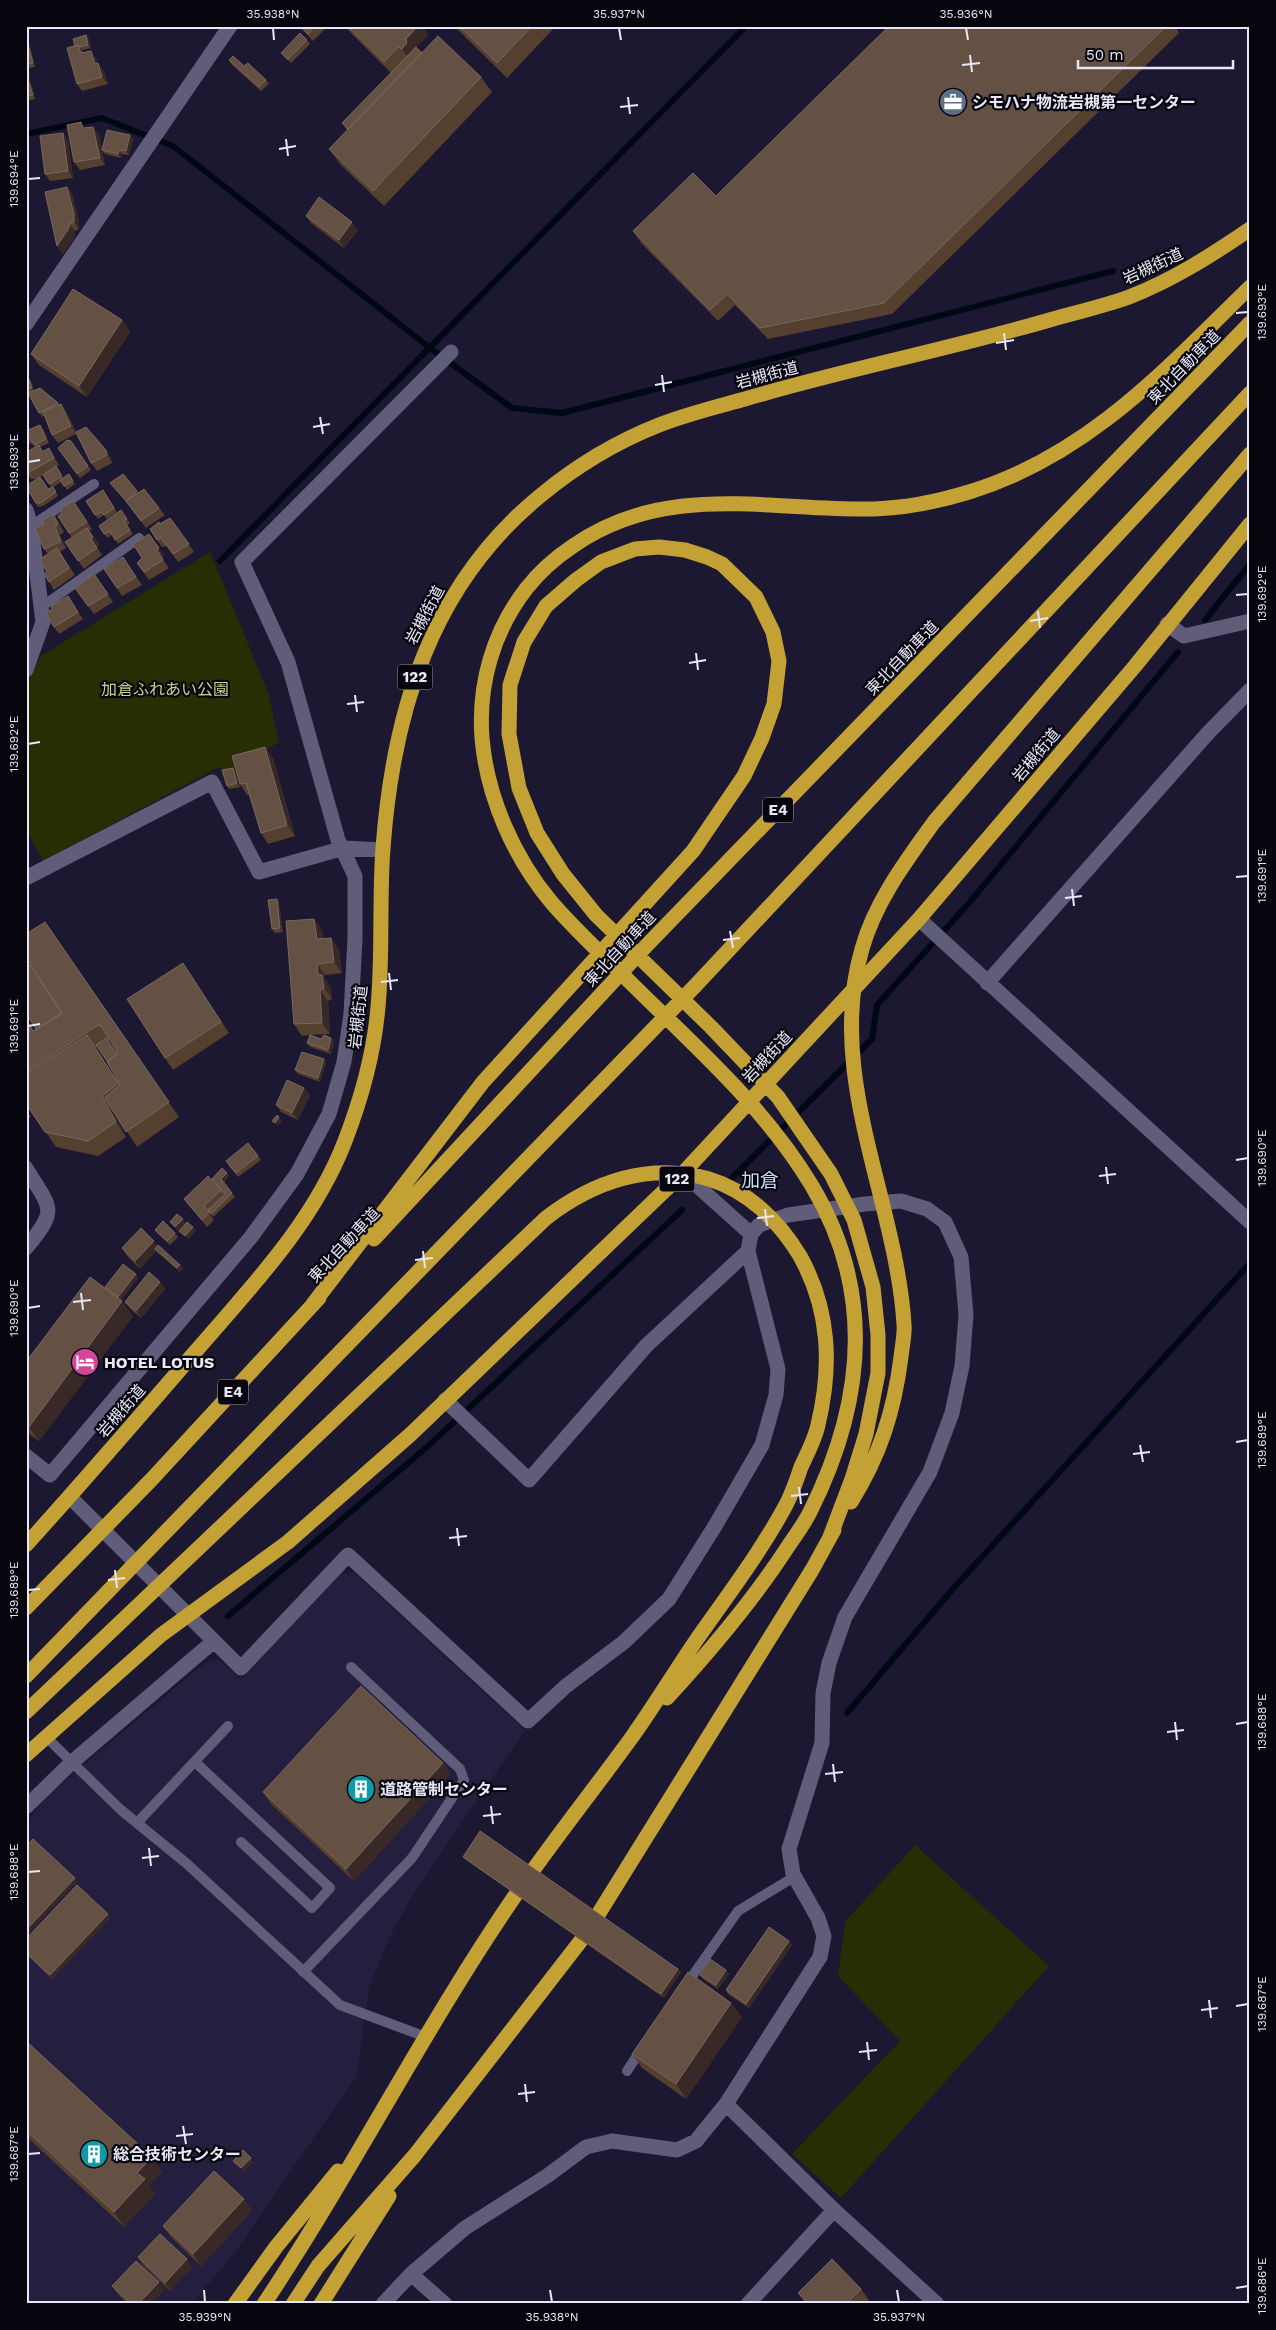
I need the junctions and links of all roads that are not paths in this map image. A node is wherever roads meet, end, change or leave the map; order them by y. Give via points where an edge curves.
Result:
1 (230, 26) edge
2 (1250, 229) edge
3 (1250, 287) edge
4 (1250, 323) edge
5 (26, 324) edge
6 (451, 352) dead end
7 (1250, 392) edge
8 (1250, 454) edge
9 (94, 484) dead end
10 (26, 510) edge
11 (1250, 524) edge
12 (31, 526) junction
13 (139, 538) edge
14 (40, 608) junction
15 (1250, 621) edge
16 (1167, 624) junction
17 (26, 670) edge
18 (1250, 690) edge
19 (344, 848) junction
20 (382, 850) junction
21 (26, 878) edge
22 (920, 919) junction
23 (987, 983) junction
24 (26, 1168) edge
25 (684, 1173) junction
26 (1250, 1222) edge
27 (751, 1234) junction
28 (26, 1248) edge
29 (748, 1251) junction
30 (313, 1304) junction
31 (445, 1400) junction
32 (26, 1456) edge
33 (70, 1497) junction
34 (830, 1538) junction
35 (26, 1545) edge
36 (26, 1608) edge
37 (188, 1615) junction
38 (214, 1641) junction
39 (351, 1667) dead end
40 (26, 1676) edge
41 (26, 1712) edge
42 (228, 1726) dead end
43 (634, 1733) junction
44 (46, 1737) junction
45 (26, 1755) edge
46 (195, 1762) junction
47 (71, 1763) junction
48 (26, 1807) edge
49 (137, 1823) junction
50 (242, 1842) dead end
51 (794, 1877) junction
52 (302, 1972) junction
53 (680, 1993) edge
54 (426, 2036) junction
55 (647, 2041) edge
56 (626, 2071) dead end
57 (726, 2104) junction
58 (370, 2132) junction
59 (415, 2155) junction
60 (834, 2210) junction
61 (411, 2274) junction
62 (235, 2304) edge
63 (264, 2304) edge
64 (293, 2304) edge
65 (321, 2304) edge
66 (383, 2304) edge
67 (444, 2304) edge
68 (748, 2304) edge
69 (937, 2304) edge

1 - 5 street
2 - 20 highway, 岩槻街道 / 122 via 1202,262 1129,297 1013,331 777,389 664,423 619,442 577,468 538,497 507,526 451,600 428,643 398,734
3 - 43 highway via 1117,413 1050,458 1006,480 962,495 878,509 718,504 669,507 620,520 590,534 548,563 524,591 491,651 481,707 485,763 494,797 516,848 548,898 728,1078 787,1148 813,1188 832,1227 848,1273 857,1338 853,1384 841,1436 809,1514 766,1579 710,1651
4 - 30 highway, 東北自動車道 / E4 via 647,945
6 - 19 street via 242,562 288,662 338,840
7 - 40 highway via 695,986
8 - 34 highway via 940,814 881,902 862,949 852,999 851,1032 860,1108 896,1258 904,1326 897,1386 880,1450
9 - 12 lane
10 - 12 street
11 - 16 highway, 岩槻街道 / 122
12 - 14 street
13 - 14 lane
14 - 17 street via 43,622
15 - 16 street via 1184,636
16 - 22 highway, 岩槻街道 / 122
18 - 23 street via 1208,733
19 - 20 street
19 - 21 street via 259,872 212,782
19 - 32 street via 355,876 351,1014 344,1062 324,1122 297,1174 252,1237 50,1475
20 - 33 highway, 岩槻街道 / 122 via 379,1002 374,1044 356,1112 328,1178 271,1265
22 - 23 street
22 - 25 highway, 岩槻街道 / 122
23 - 26 street
24 - 28 street via 47,1202 49,1213 46,1224
25 - 27 street
25 - 31 highway, 岩槻街道 / 122
27 - 29 street
27 - 51 street via 758,1225 788,1215 864,1204 901,1202 927,1209 946,1222 961,1257 966,1315 962,1366 952,1413 930,1472 845,1617 829,1663 823,1693 822,1743 789,1850
29 - 31 street via 646,1346 529,1480
29 - 38 street via 778,1369 776,1395 762,1444 669,1599 624,1642 566,1686 528,1721 348,1555 241,1668
30 - 34 highway via 483,1082 693,851 744,776 774,704 779,661 773,632 756,597 722,564 685,550 635,549 601,562 576,580 546,606 524,642 510,685 508,734 519,788 537,833 563,874 596,915 711,1027 778,1097 831,1174 854,1220 869,1267 877,1327 878,1372 866,1434
30 - 36 highway, 東北自動車道 / E4 via 152,1479
31 - 37 highway, 岩槻街道 / 122 via 288,1542
33 - 35 highway, 岩槻街道 / 122
33 - 37 street
34 - 59 highway via 586,1934
37 - 38 street
37 - 44 highway, 岩槻街道 / 122 via 160,1635
38 - 47 street
39 - 52 lane via 460,1769 464,1780 412,1858
41 - 43 highway via 546,1218 603,1183 645,1173 670,1172 715,1181 738,1192 781,1228 807,1270 819,1298 824,1314 827,1350 818,1427 788,1501 746,1571
42 - 46 lane
43 - 54 highway via 519,1890
44 - 45 highway, 岩槻街道 / 122
44 - 47 lane
46 - 49 lane
46 - 50 lane via 330,1888 312,1908
47 - 48 street
47 - 49 lane
49 - 52 lane via 186,1863
51 - 53 lane via 738,1911
51 - 57 street via 818,1918 824,1936 820,1957
52 - 54 lane via 340,2005
54 - 58 highway
55 - 56 lane
57 - 60 street
57 - 61 street via 696,2141 677,2150 612,2141 586,2147 465,2228
58 - 62 highway via 276,2247
58 - 63 highway
59 - 64 highway via 318,2266
59 - 65 highway
60 - 68 street
60 - 69 street
61 - 66 street
61 - 67 street

